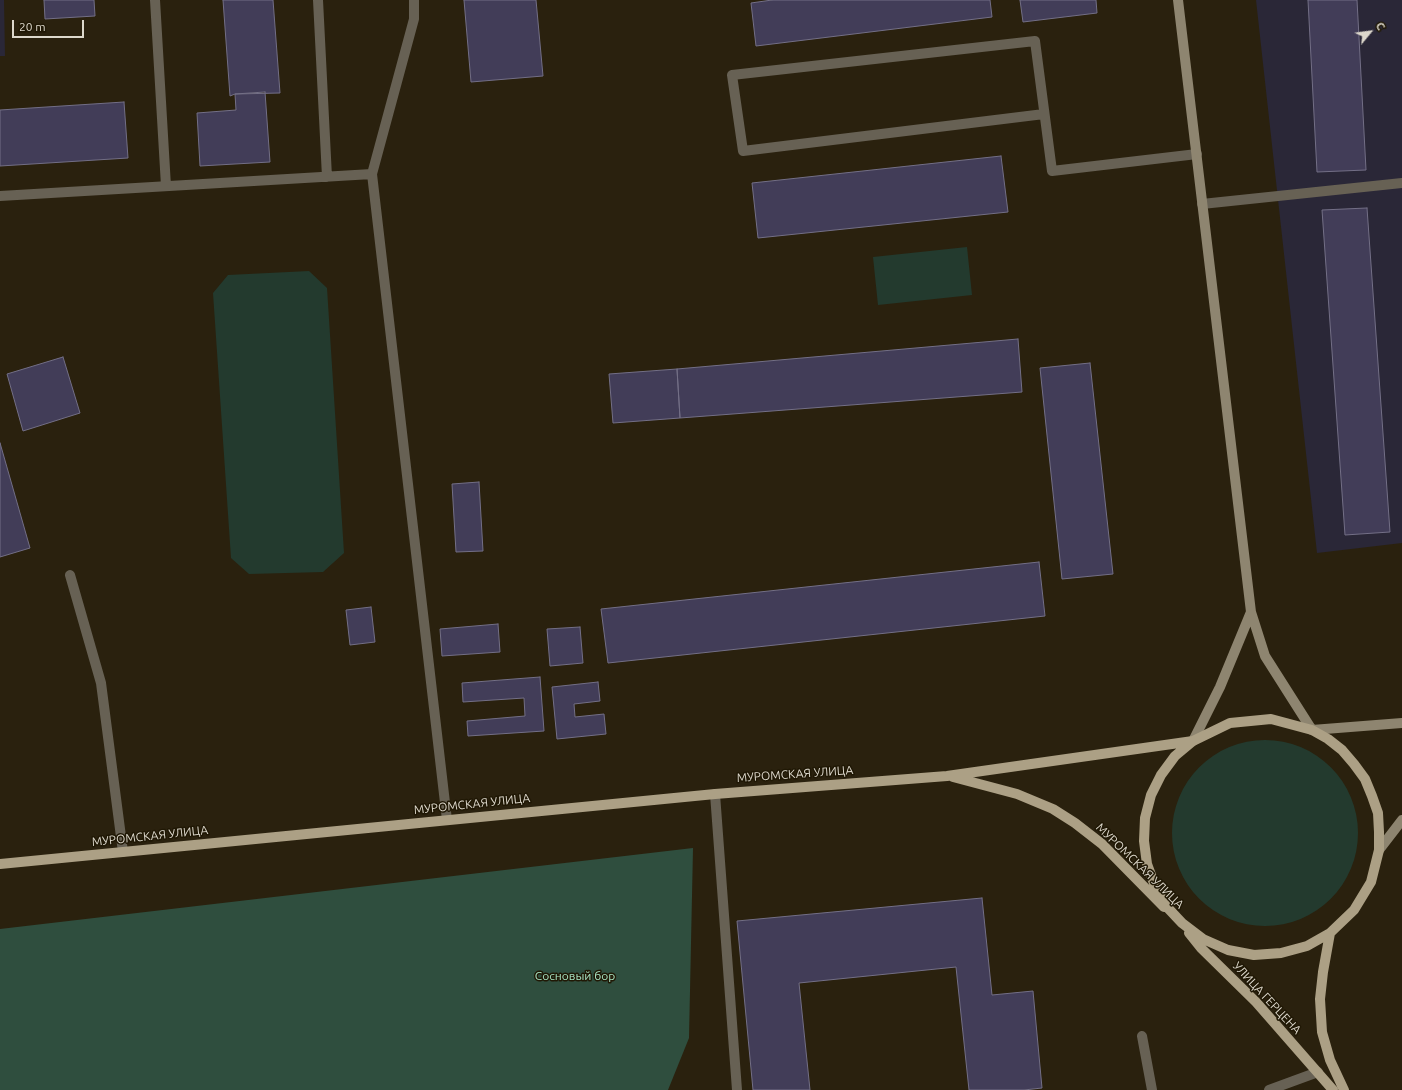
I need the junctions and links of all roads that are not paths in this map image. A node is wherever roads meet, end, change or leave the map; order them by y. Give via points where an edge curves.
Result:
1 (154, 0) edge
2 (318, 0) edge
3 (414, 0) edge
4 (1178, 0) edge
5 (1044, 114) junction
6 (1197, 154) junction
7 (372, 174) junction
8 (327, 177) junction
9 (1402, 183) edge
10 (166, 186) junction
11 (0, 196) edge
12 (1202, 204) junction
13 (70, 575) dead end
14 (1251, 612) junction
15 (1402, 723) edge
16 (1312, 730) junction
17 (1193, 741) junction
18 (947, 776) junction
19 (715, 794) junction
20 (447, 820) junction
21 (1402, 820) edge
22 (1379, 850) junction
23 (123, 852) junction
24 (0, 864) edge
25 (1182, 923) junction
26 (1330, 933) junction
27 (1142, 1036) dead end
28 (1318, 1072) junction
29 (737, 1090) edge
30 (1152, 1090) edge
31 (1269, 1090) edge
32 (1333, 1090) edge
33 (1344, 1090) edge

1 - 10 lane
2 - 8 lane
3 - 7 lane via 414,20
4 - 6 street
5 - 5 lane via 1035,41 732,75 743,151
5 - 6 lane via 1052,171
6 - 12 street
7 - 8 lane
7 - 20 lane
8 - 10 lane
9 - 12 lane
10 - 11 lane
12 - 14 street
13 - 23 lane via 101,683
14 - 16 street via 1265,656
14 - 17 street via 1220,687
15 - 16 street
16 - 17 main road via 1272,719 1230,723
16 - 22 main road via 1342,750 1365,779 1378,813
17 - 18 main road, МУРОМСКАЯ УЛИЦА
17 - 25 main road via 1175,756 1161,775 1151,795 1145,818 1147,864 1166,906
18 - 19 main road, МУРОМСКАЯ УЛИЦА
18 - 25 main road, МУРОМСКАЯ УЛИЦА via 1017,794 1053,809 1102,844
19 - 20 main road, МУРОМСКАЯ УЛИЦА
19 - 29 lane
20 - 23 main road, МУРОМСКАЯ УЛИЦА
21 - 22 street
22 - 26 main road via 1371,882 1354,910
23 - 24 main road, МУРОМСКАЯ УЛИЦА
25 - 26 main road via 1203,939 1228,950 1254,955 1281,953 1307,946
25 - 28 main road, УЛИЦА ГЕРЦЕНА via 1201,948 1256,1002
26 - 33 main road via 1320,999 1322,1032 1330,1060
27 - 30 lane
28 - 31 lane
28 - 32 main road, УЛИЦА ГЕРЦЕНА

